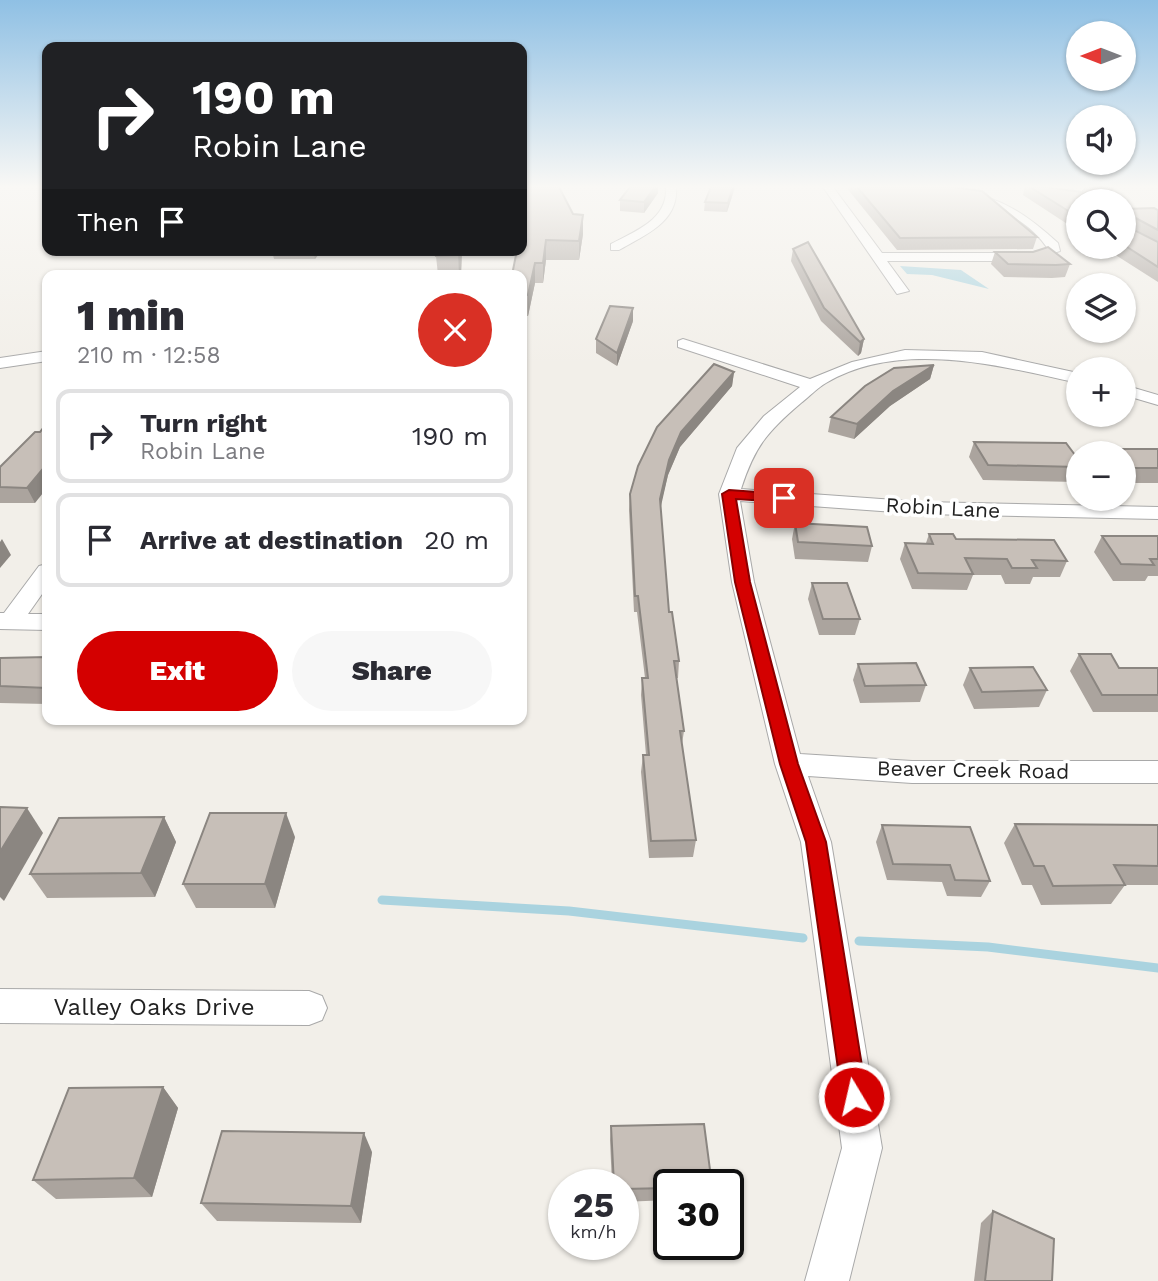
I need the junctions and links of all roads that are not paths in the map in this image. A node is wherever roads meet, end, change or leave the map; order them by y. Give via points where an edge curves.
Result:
1 (871, 247) edge
2 (1054, 247) edge
3 (878, 257) junction
4 (902, 291) dead end
5 (683, 344) dead end
6 (42, 357) edge
7 (0, 363) edge
8 (1066, 375) edge
9 (811, 385) junction
10 (1136, 394) edge
11 (1158, 400) edge
12 (729, 494) junction
13 (1158, 513) edge
14 (42, 577) edge
15 (6, 621) edge
16 (42, 622) edge
17 (789, 764) junction
18 (1158, 772) edge
19 (0, 1006) edge
20 (309, 1008) dead end
21 (827, 1281) edge

1 - 3 street
2 - 3 street via 1029,257
3 - 4 street
5 - 9 street
6 - 7 street
8 - 9 street via 982,357 905,355 858,365
9 - 12 street via 752,441 737,464
10 - 11 street
12 - 13 street, Robin Lane via 923,508
12 - 17 street via 743,582
14 - 15 street
15 - 16 street
17 - 18 street, Beaver Creek Road via 912,772
17 - 21 street via 816,842 862,1148
19 - 20 street, Valley Oaks Drive

